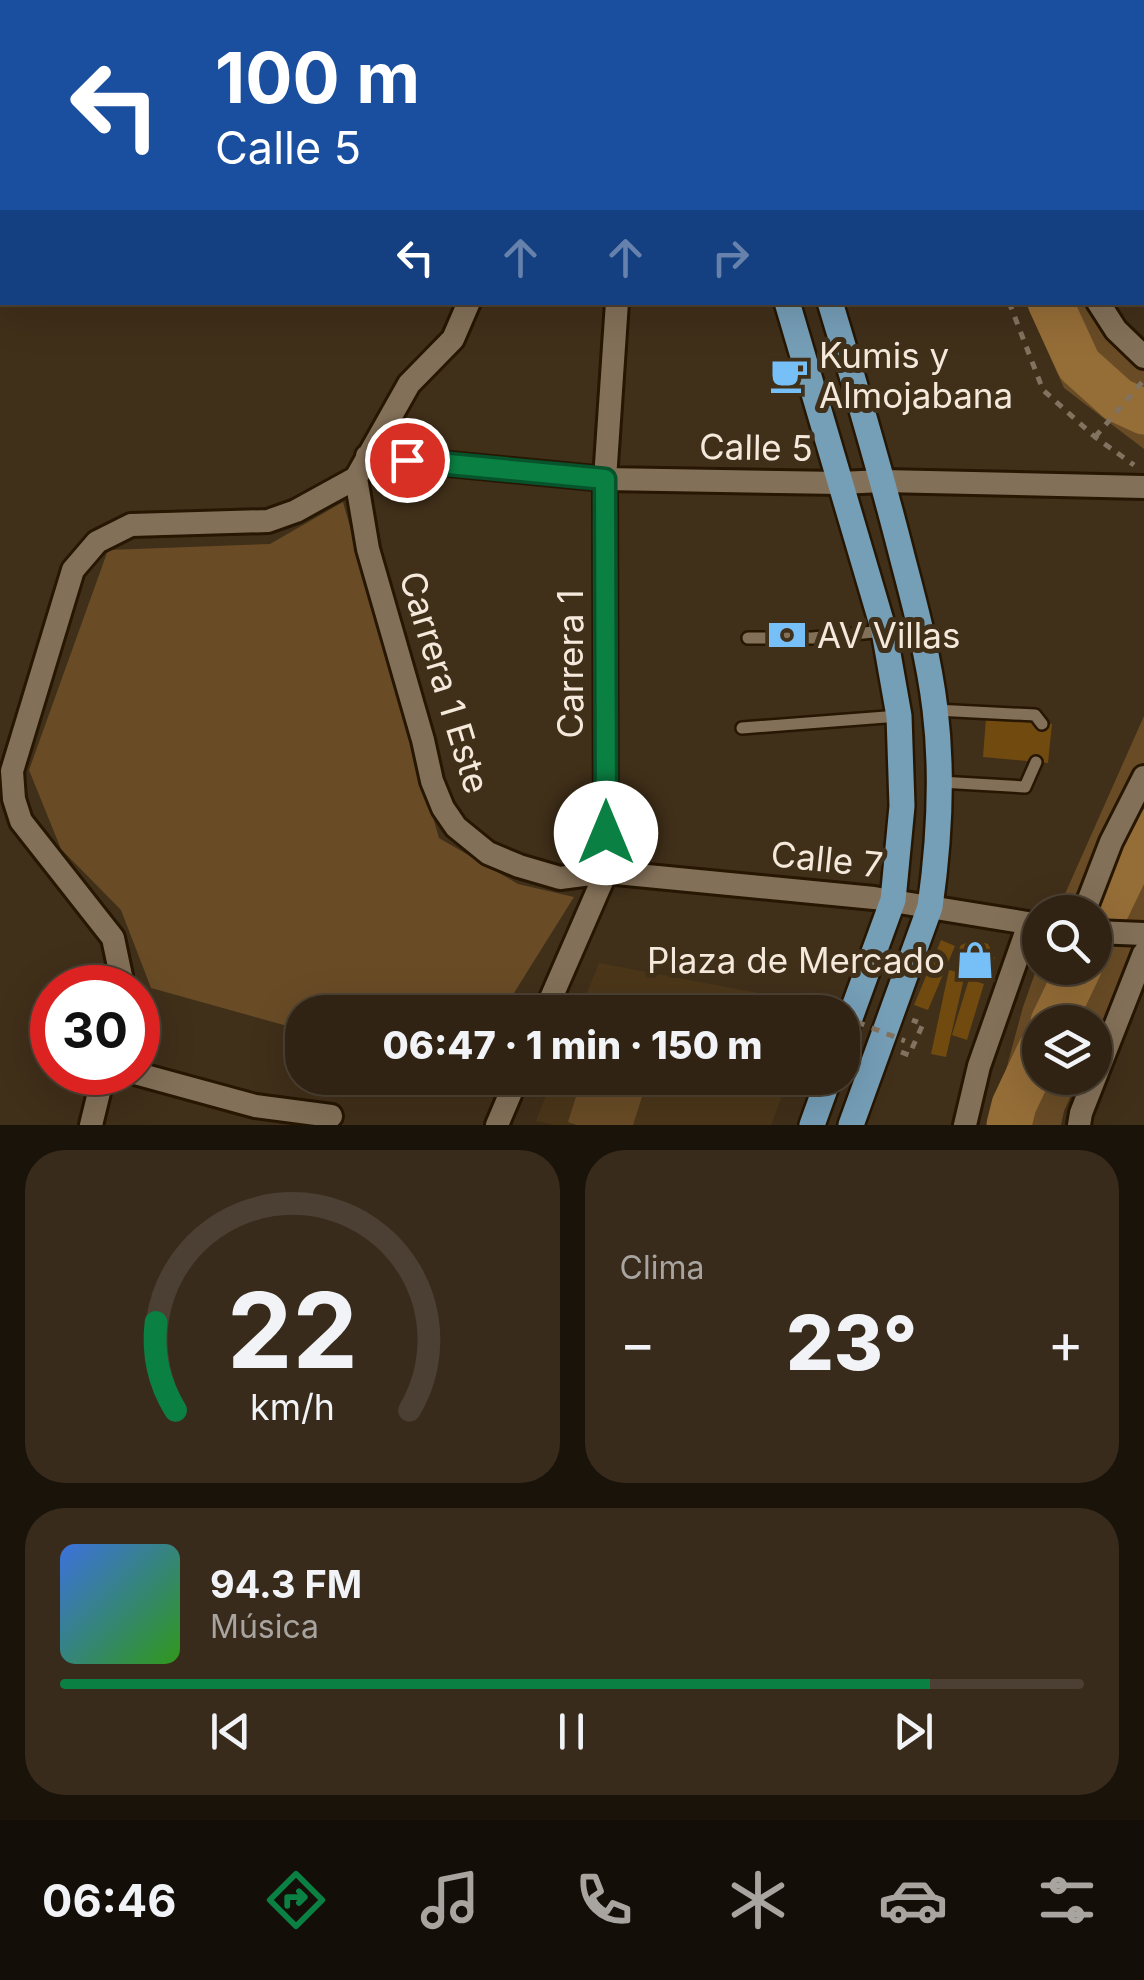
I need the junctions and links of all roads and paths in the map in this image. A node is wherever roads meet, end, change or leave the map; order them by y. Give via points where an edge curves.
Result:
1 (468, 305) edge
2 (617, 305) edge
3 (788, 305) edge
4 (831, 305) edge
5 (1009, 305) edge
6 (1100, 305) edge
7 (1144, 358) edge
8 (1144, 380) edge
9 (1095, 436) junction
10 (367, 456) junction
11 (1144, 472) edge
12 (356, 478) junction
13 (605, 479) junction
14 (883, 481) junction
15 (840, 483) junction
16 (1144, 487) edge
17 (884, 631) junction
18 (748, 638) dead end
19 (935, 710) junction
20 (899, 716) junction
21 (1042, 724) dead end
22 (742, 728) dead end
23 (1036, 762) dead end
24 (1144, 778) edge
25 (940, 782) junction
26 (606, 872) junction
27 (1091, 895) edge
28 (893, 900) junction
29 (930, 908) junction
30 (1022, 922) edge
31 (1112, 933) edge
32 (1144, 934) edge
33 (1144, 953) edge
34 (1022, 955) edge
35 (119, 965) edge
36 (553, 995) edge
37 (858, 995) edge
38 (860, 1023) edge
39 (909, 1054) dead end
40 (160, 1080) edge
41 (98, 1095) edge
42 (510, 1095) edge
43 (823, 1095) edge
44 (331, 1116) dead end
45 (91, 1125) edge
46 (497, 1125) edge
47 (812, 1125) edge
48 (851, 1125) edge
49 (965, 1125) edge
50 (1078, 1125) edge

1 - 10 street via 454,339 409,384
2 - 13 street, Carrera 1
3 - 15 main road
4 - 14 main road
5 - 9 path via 1042,390
6 - 7 street
8 - 9 path
9 - 11 path
10 - 12 street
10 - 13 street, Calle 5
12 - 26 street, Carrera 1 Este via 368,549 443,808 479,847 519,866 560,878
12 - 35 street via 268,520 131,526 97,542 73,570 12,771 14,799 21,821 113,938
13 - 15 street, Calle 5
13 - 26 street, Carrera 1
14 - 15 street, Calle 5
14 - 16 street, Calle 5
14 - 19 main road
15 - 17 main road
17 - 18 lane
17 - 20 main road
19 - 20 main road
19 - 21 lane via 1035,715
19 - 25 main road
20 - 22 lane
20 - 28 main road via 902,806
23 - 25 lane via 1025,787
24 - 27 street
25 - 29 main road
26 - 28 street, Calle 7
26 - 36 street, Carrera 1
28 - 29 street, Calle 7
28 - 37 main road
29 - 30 street, Calle 7
29 - 48 main road
31 - 32 street
33 - 50 street
34 - 49 street via 979,1066
38 - 39 path, bridge via 904,1041 912,1020 923,1024
40 - 44 street via 254,1106
41 - 45 street
42 - 46 street
43 - 47 main road

